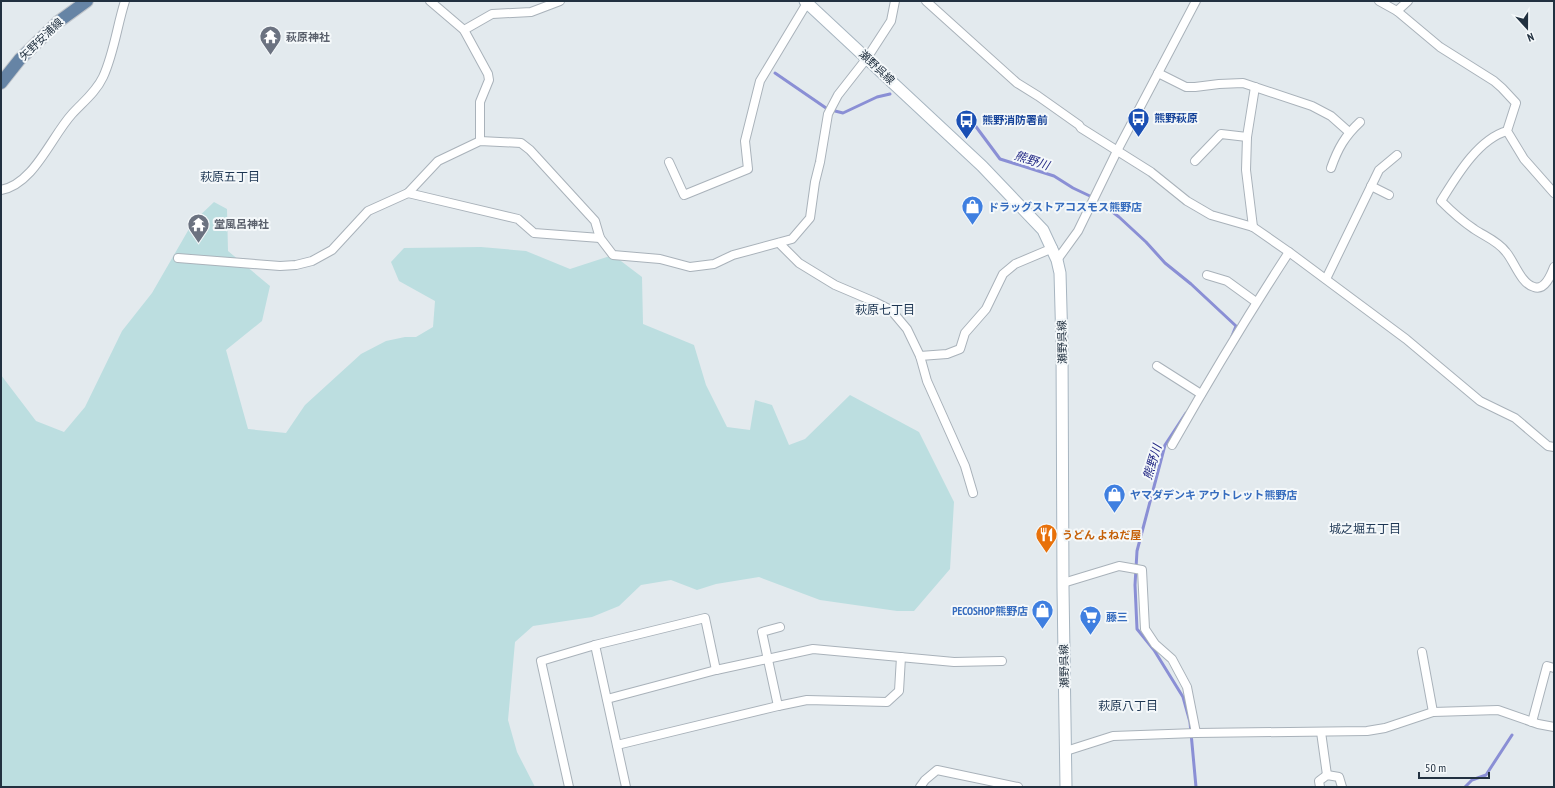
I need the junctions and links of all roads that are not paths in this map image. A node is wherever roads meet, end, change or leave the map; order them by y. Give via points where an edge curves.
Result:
1 (87, 1) edge
2 (126, 1) edge
3 (430, 1) edge
4 (560, 1) edge
5 (895, 1) edge
6 (926, 1) edge
7 (1196, 1) edge
8 (1379, 1) edge
9 (1408, 1) edge
10 (806, 2) edge
11 (1397, 11) junction
12 (464, 30) junction
13 (867, 58) junction
14 (1158, 73) junction
15 (1, 83) edge
16 (1256, 87) junction
17 (1360, 122) dead end
18 (1507, 131) junction
19 (1349, 132) junction
20 (1247, 137) junction
21 (480, 141) junction
22 (1117, 152) junction
23 (1396, 155) dead end
24 (1195, 161) dead end
25 (670, 162) dead end
26 (1331, 168) dead end
27 (1371, 186) junction
28 (1, 190) edge
29 (408, 193) junction
30 (1554, 193) edge
31 (1390, 195) dead end
32 (1253, 226) junction
33 (600, 238) junction
34 (779, 243) junction
35 (1053, 248) junction
36 (1290, 252) junction
37 (178, 258) dead end
38 (1057, 260) junction
39 (1554, 267) edge
40 (1207, 275) dead end
41 (1326, 279) junction
42 (1256, 302) junction
43 (920, 356) junction
44 (1157, 366) dead end
45 (1201, 394) junction
46 (1172, 446) dead end
47 (1554, 447) edge
48 (974, 494) dead end
49 (1063, 583) junction
50 (780, 627) dead end
51 (595, 645) junction
52 (1422, 652) dead end
53 (901, 657) junction
54 (768, 659) junction
55 (1002, 661) dead end
56 (1554, 668) edge
57 (716, 670) junction
58 (607, 699) junction
59 (778, 706) junction
60 (1433, 712) junction
61 (1532, 722) junction
62 (1554, 727) edge
63 (1321, 732) junction
64 (1196, 733) junction
65 (617, 745) junction
66 (1066, 751) junction
67 (1327, 775) junction
68 (569, 787) edge
69 (626, 787) edge
70 (920, 787) edge
71 (1018, 787) edge
72 (1066, 787) edge
73 (1320, 787) edge
74 (1342, 787) edge

1 - 15 main road, 矢野安浦線 via 58,22 20,59
2 - 28 street via 110,61 102,79 34,168 9,189
3 - 12 street
4 - 12 street via 531,12 492,14
5 - 13 street via 891,21
6 - 22 street via 1017,83
7 - 14 street
8 - 11 street
9 - 11 street
10 - 13 main road, 瀬野呉線
10 - 25 street via 760,81 745,141 748,169 684,195
11 - 18 street via 1440,47 1494,81 1512,98 1516,103
12 - 21 street via 489,80 480,102
13 - 34 street via 838,95 828,114 810,218 792,239
13 - 35 main road, 瀬野呉線 via 982,166 1043,230
14 - 16 street via 1186,87 1243,83
14 - 22 street
16 - 19 street via 1312,106 1331,116
16 - 20 street
17 - 19 street
18 - 30 street via 1524,159
18 - 39 street via 1498,133 1482,146 1460,172 1441,201 1472,228 1500,246 1520,274 1534,288 1545,284
19 - 26 street via 1336,153
20 - 24 street via 1221,134
20 - 32 street via 1246,170
21 - 29 street via 438,161
21 - 33 street via 521,143 530,150 595,221
22 - 32 street via 1151,172 1187,201 1211,215
22 - 38 street via 1078,232
23 - 27 street via 1379,170
27 - 31 street
27 - 41 street
29 - 33 street via 518,219 534,234
29 - 37 street via 368,211 332,250 312,261 280,266
32 - 36 street
33 - 34 street via 613,255 660,259 690,267 714,264 733,255
34 - 43 street via 799,263 835,285 891,310 907,329
35 - 38 main road, 瀬野呉線
35 - 43 street via 1015,264 1003,274 986,309 965,333 960,350 947,354
36 - 41 street
36 - 42 street
38 - 49 main road, 瀬野呉線 via 1060,273 1062,346
40 - 42 street via 1227,281
41 - 47 street via 1406,339 1480,401 1515,418 1548,446
42 - 45 street
43 - 48 street via 927,381 965,466
44 - 45 street
45 - 46 street
49 - 64 street via 1119,566 1142,570 1146,629 1155,644 1172,659 1187,687
49 - 66 main road, 瀬野呉線
50 - 54 street via 762,632
51 - 57 street via 705,618
51 - 58 street
51 - 68 street via 542,661
52 - 60 street
53 - 54 street via 813,649
53 - 55 street via 954,662
53 - 59 street via 899,691 887,702 807,700
54 - 57 street
54 - 59 street
56 - 61 street via 1547,666
57 - 58 street
58 - 65 street
59 - 65 street
60 - 61 street via 1498,710
60 - 63 street via 1385,728
61 - 62 street
63 - 64 street
63 - 67 street
64 - 66 street via 1113,736
65 - 69 street
66 - 72 main road, 瀬野呉線
67 - 73 street via 1319,781
67 - 74 street via 1339,777
70 - 71 street via 937,770

